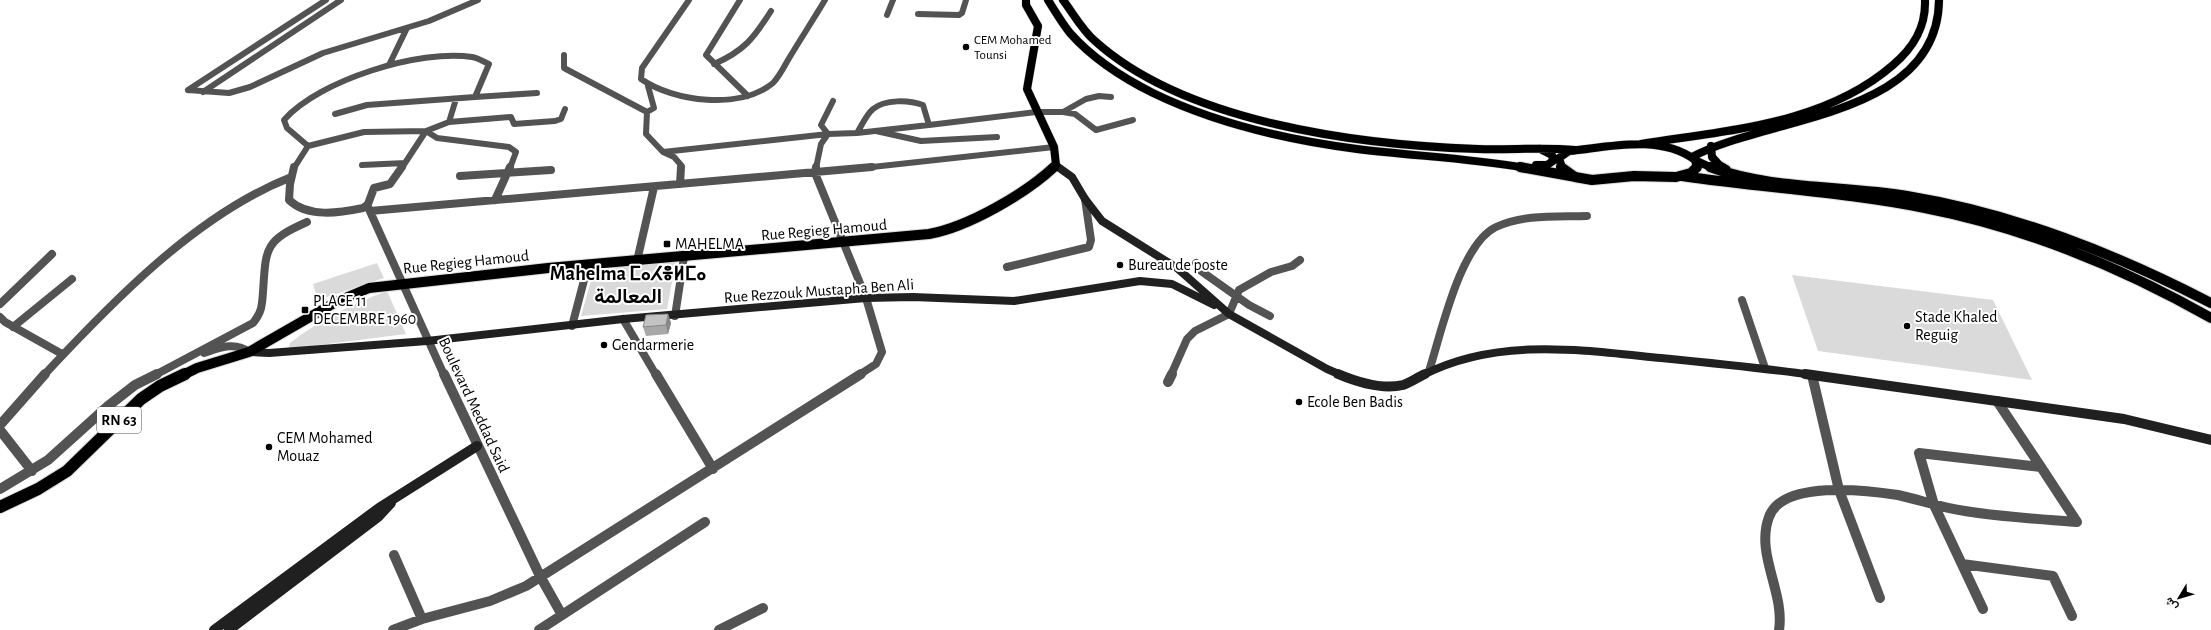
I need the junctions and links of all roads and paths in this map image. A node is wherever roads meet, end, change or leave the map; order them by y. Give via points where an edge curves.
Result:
1 (326, 0) edge
2 (342, 0) edge
3 (478, 0) edge
4 (689, 0) edge
5 (740, 0) edge
6 (824, 0) edge
7 (893, 0) edge
8 (966, 0) edge
9 (1026, 0) edge
10 (1048, 0) edge
11 (1063, 0) edge
12 (1925, 0) edge
13 (1939, 0) edge
14 (771, 11) dead end
15 (918, 14) dead end
16 (887, 15) dead end
17 (407, 28) junction
18 (564, 54) dead end
19 (714, 64) junction
20 (389, 65) junction
21 (648, 86) junction
22 (203, 92) junction
23 (537, 93) dead end
24 (748, 96) junction
25 (476, 97) junction
26 (1111, 97) dead end
27 (456, 99) junction
28 (833, 101) dead end
29 (565, 109) dead end
30 (647, 112) junction
31 (1036, 112) junction
32 (1063, 112) junction
33 (335, 114) dead end
34 (1133, 120) dead end
35 (448, 122) junction
36 (929, 125) junction
37 (1751, 127) junction
38 (426, 131) junction
39 (876, 132) junction
40 (1760, 132) junction
41 (857, 133) junction
42 (828, 134) junction
43 (997, 137) dead end
44 (1642, 144) junction
45 (308, 146) junction
46 (1711, 146) junction
47 (1054, 147) junction
48 (1536, 148) junction
49 (1575, 150) junction
50 (663, 152) junction
51 (1693, 158) junction
52 (405, 163) junction
53 (1496, 163) junction
54 (362, 164) dead end
55 (1056, 165) junction
56 (551, 170) dead end
57 (815, 172) junction
58 (506, 174) junction
59 (460, 176) dead end
60 (1682, 176) junction
61 (1576, 177) junction
62 (289, 178) junction
63 (1748, 178) junction
64 (680, 184) junction
65 (654, 187) junction
66 (1085, 199) junction
67 (495, 200) junction
68 (368, 209) junction
69 (1587, 216) dead end
70 (307, 222) dead end
71 (842, 243) junction
72 (52, 254) dead end
73 (684, 256) junction
74 (1300, 260) dead end
75 (637, 261) junction
76 (1196, 263) dead end
77 (588, 265) junction
78 (1007, 267) dead end
79 (72, 279) dead end
80 (403, 283) junction
81 (1236, 296) junction
82 (866, 298) junction
83 (1742, 300) dead end
84 (2211, 303) edge
85 (0, 304) edge
86 (1229, 314) junction
87 (675, 316) junction
88 (1270, 316) dead end
89 (0, 317) edge
90 (2211, 318) edge
91 (622, 319) junction
92 (572, 326) junction
93 (13, 327) junction
94 (427, 341) junction
95 (249, 352) junction
96 (62, 354) junction
97 (186, 358) junction
98 (1765, 368) junction
99 (1429, 371) junction
100 (1812, 375) junction
101 (1168, 382) dead end
102 (1997, 401) junction
103 (0, 425) edge
104 (0, 430) edge
105 (2211, 440) edge
106 (477, 446) junction
107 (2041, 467) junction
108 (713, 469) junction
109 (32, 471) junction
110 (0, 489) edge
111 (1839, 490) junction
112 (395, 498) junction
113 (1934, 505) junction
114 (0, 507) edge
115 (704, 522) dead end
116 (394, 555) dead end
117 (1962, 564) junction
118 (540, 576) junction
119 (1880, 598) dead end
120 (763, 608) dead end
121 (1983, 609) dead end
122 (562, 615) junction
123 (2072, 616) dead end
124 (422, 619) junction
125 (214, 630) edge
126 (229, 630) edge
127 (392, 630) edge
128 (539, 630) edge
129 (719, 630) edge
130 (1779, 630) edge

1 - 22 street via 188,90
2 - 22 street
3 - 17 street via 447,15
4 - 21 street via 642,68 641,79
5 - 19 street via 707,51 706,55
6 - 24 street via 774,82
7 - 16 street
8 - 15 street via 962,13 958,15
9 - 31 main road via 1038,26 1027,89
10 - 53 main road via 1067,31 1094,56 1144,87 1208,114 1268,132 1336,146
11 - 48 main road via 1084,30 1113,56 1142,75 1219,108 1287,126 1370,140 1478,149
12 - 37 main road via 1923,22 1913,45 1880,77 1826,106
13 - 40 main road via 1939,16 1930,41 1920,56 1897,79 1839,110
14 - 19 street via 748,46
17 - 20 street
17 - 22 street via 323,52 250,87 229,93
18 - 30 street via 564,68
19 - 24 street
20 - 25 street via 446,57 470,56 483,59 489,64
20 - 45 street via 320,92 290,112 284,120 287,128
21 - 24 street via 663,92 709,101
21 - 30 street via 654,108
23 - 25 street
25 - 27 street
26 - 32 street via 1102,94 1070,106
27 - 33 street via 366,105
27 - 35 street
28 - 42 street via 820,125
29 - 35 street via 562,119 555,121 514,124 511,117
30 - 50 street via 646,134
31 - 32 street
31 - 36 street
31 - 47 main road
32 - 34 street via 1075,114 1096,130
35 - 38 street
36 - 39 street
36 - 41 street via 923,105 918,102 887,102 874,108
37 - 40 main road
37 - 44 main road
38 - 45 street via 364,132
38 - 52 street
38 - 58 street via 437,138 514,149 515,156
39 - 41 street
39 - 43 street via 921,141
40 - 46 main road
41 - 42 street
42 - 50 street
42 - 57 street via 821,144
44 - 49 main road
44 - 51 main road via 1672,148
45 - 62 street via 294,165
46 - 51 main road
46 - 63 main road via 1710,154 1717,164
47 - 55 main road
47 - 57 street
48 - 49 main road
48 - 53 main road via 1550,154 1553,161 1544,165
49 - 61 main road via 1561,155 1558,161 1562,168
50 - 64 street via 681,165
51 - 60 main road via 1697,168
51 - 63 main road via 1721,172
52 - 54 street
52 - 68 street via 390,184 374,188
53 - 61 main road
55 - 66 main road via 1072,177
55 - 71 main road, Rue Regieg Hamoud / RN 63 via 1044,177 986,212 944,230 912,237
56 - 58 street
57 - 64 street
57 - 71 street
58 - 59 street
58 - 67 street
60 - 61 main road via 1631,176 1596,182
60 - 90 main road via 1899,203 1986,222 2028,234 2087,256
62 - 68 street via 289,200 298,209 319,213
62 - 96 street via 256,191 219,214 165,257
63 - 84 main road via 1893,193 1989,213 2098,249
64 - 65 street
65 - 67 street
65 - 75 street
66 - 78 street via 1092,240 1090,247
66 - 86 main road via 1102,221 1177,268
67 - 68 street
68 - 80 street, Boulevard Meddad Said
69 - 99 street via 1518,221 1499,226 1485,234 1474,247 1461,277
70 - 97 street via 277,238 266,253 262,312 259,317 243,329
71 - 73 main road, Rue Regieg Hamoud / RN 63
71 - 82 street
72 - 85 street
73 - 75 main road, Rue Regieg Hamoud / RN 63
73 - 87 street
74 - 81 street via 1292,266 1271,272 1248,284 1239,290
75 - 77 main road, Rue Regieg Hamoud / RN 63
76 - 81 street via 1201,271
77 - 80 main road, Rue Regieg Hamoud / RN 63
77 - 92 street
79 - 93 street
80 - 94 street, Boulevard Meddad Said
80 - 95 main road, Rue Regieg Hamoud / RN 63 via 369,288 348,296
81 - 86 street
81 - 88 street
82 - 86 main road, Rue Rezzouk Mustapha Ben Ali via 1014,301 1151,280 1182,288
82 - 87 main road, Rue Rezzouk Mustapha Ben Ali
82 - 108 street via 882,352 876,364
83 - 98 street
86 - 99 main road via 1327,369 1356,381 1394,386 1412,382
86 - 101 street via 1195,331 1187,339
87 - 91 main road, Rue Rezzouk Mustapha Ben Ali
89 - 93 street
91 - 92 main road, Rue Rezzouk Mustapha Ben Ali
91 - 108 street
92 - 94 main road, Rue Rezzouk Mustapha Ben Ali
93 - 96 street
94 - 95 main road, Rue Rezzouk Mustapha Ben Ali via 269,353
94 - 106 street, Boulevard Meddad Said
95 - 97 street via 244,347 236,346
95 - 114 main road, RN 63 via 196,368 160,386 141,399 67,471 38,489
96 - 103 street
97 - 109 street via 150,376 121,395 52,457
98 - 99 main road via 1563,348 1490,352 1459,359
98 - 100 main road
100 - 102 main road
100 - 111 street
102 - 105 main road via 2124,420
102 - 107 street
104 - 109 street
106 - 112 main road
106 - 118 street, Boulevard Meddad Said
107 - 113 street via 1919,453
107 - 113 street via 2078,522 1950,509
108 - 118 street
109 - 110 street
111 - 113 street via 1895,495
111 - 119 street
111 - 130 street via 1791,496 1779,502 1772,510 1767,522 1766,540 1781,614
112 - 125 main road
112 - 126 main road via 378,516
113 - 117 street
115 - 122 street
116 - 124 street
117 - 121 street
117 - 123 street via 2053,576
118 - 122 street, Boulevard Meddad Said
118 - 124 street via 526,586 490,601
120 - 129 street
122 - 128 street
124 - 127 street

